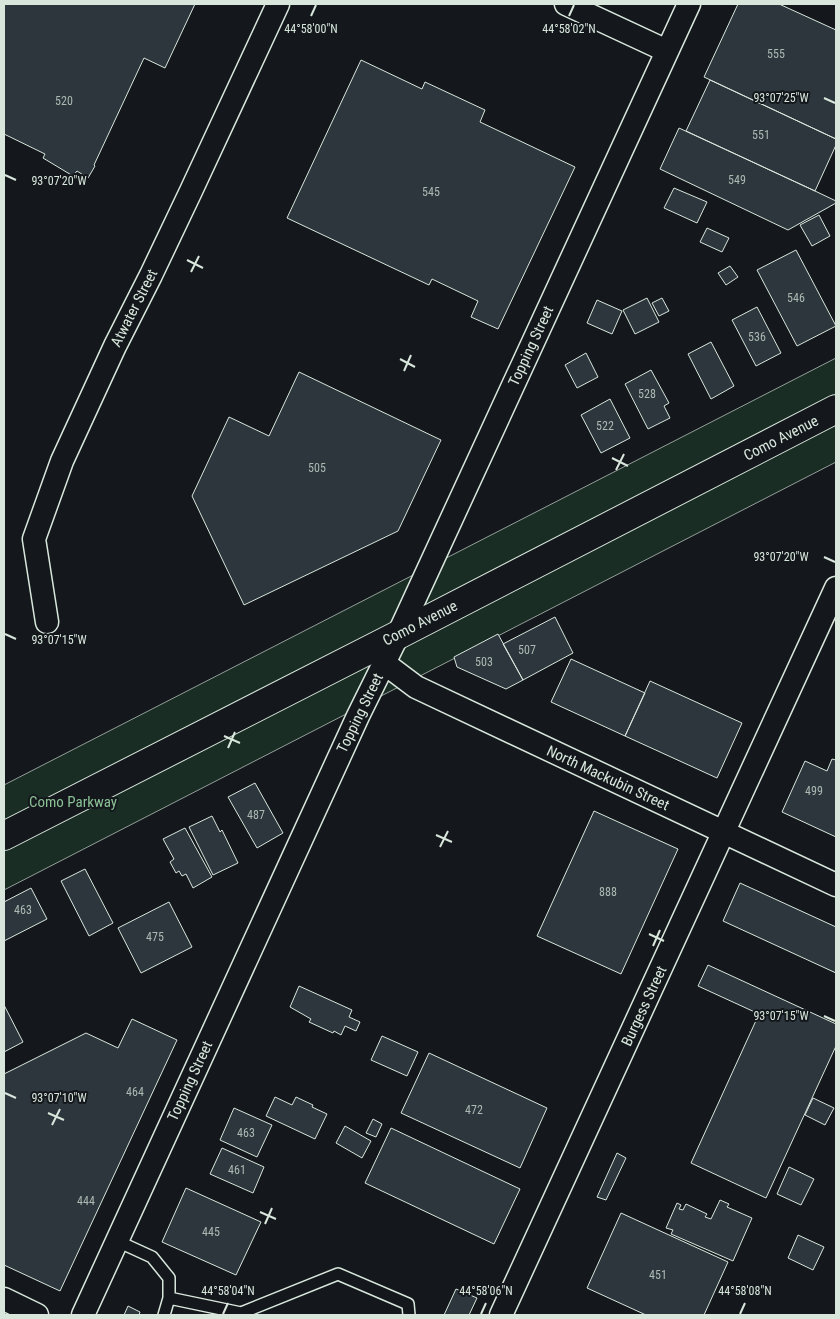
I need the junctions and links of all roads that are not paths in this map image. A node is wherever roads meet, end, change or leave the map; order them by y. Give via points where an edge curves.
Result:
1 (278, 4) edge
2 (566, 4) edge
3 (689, 4) edge
4 (668, 51) junction
5 (836, 410) edge
6 (836, 588) edge
7 (47, 622) dead end
8 (398, 635) junction
9 (384, 663) junction
10 (724, 832) junction
11 (4, 836) edge
12 (836, 885) edge
13 (117, 1240) junction
14 (169, 1298) junction
15 (4, 1299) edge
16 (37, 1315) edge
17 (83, 1315) edge
18 (164, 1315) edge
19 (409, 1315) edge
20 (501, 1315) edge

1 - 7 street, Atwater Street via 62,461 34,539
2 - 4 street
3 - 4 street, Topping Street
4 - 8 street, Topping Street
5 - 8 main road, Como Avenue
6 - 10 street, Burgess Street
8 - 9 street, Topping Street
8 - 11 main road, Como Avenue
9 - 10 street, North Mackubin Street via 416,686
9 - 13 street, Topping Street
10 - 12 street, North Mackubin Street
10 - 20 street, Burgess Street
13 - 14 lane via 152,1257 169,1278
13 - 17 street, Topping Street
14 - 18 lane
14 - 19 lane via 241,1312 338,1274 408,1304
15 - 16 street

